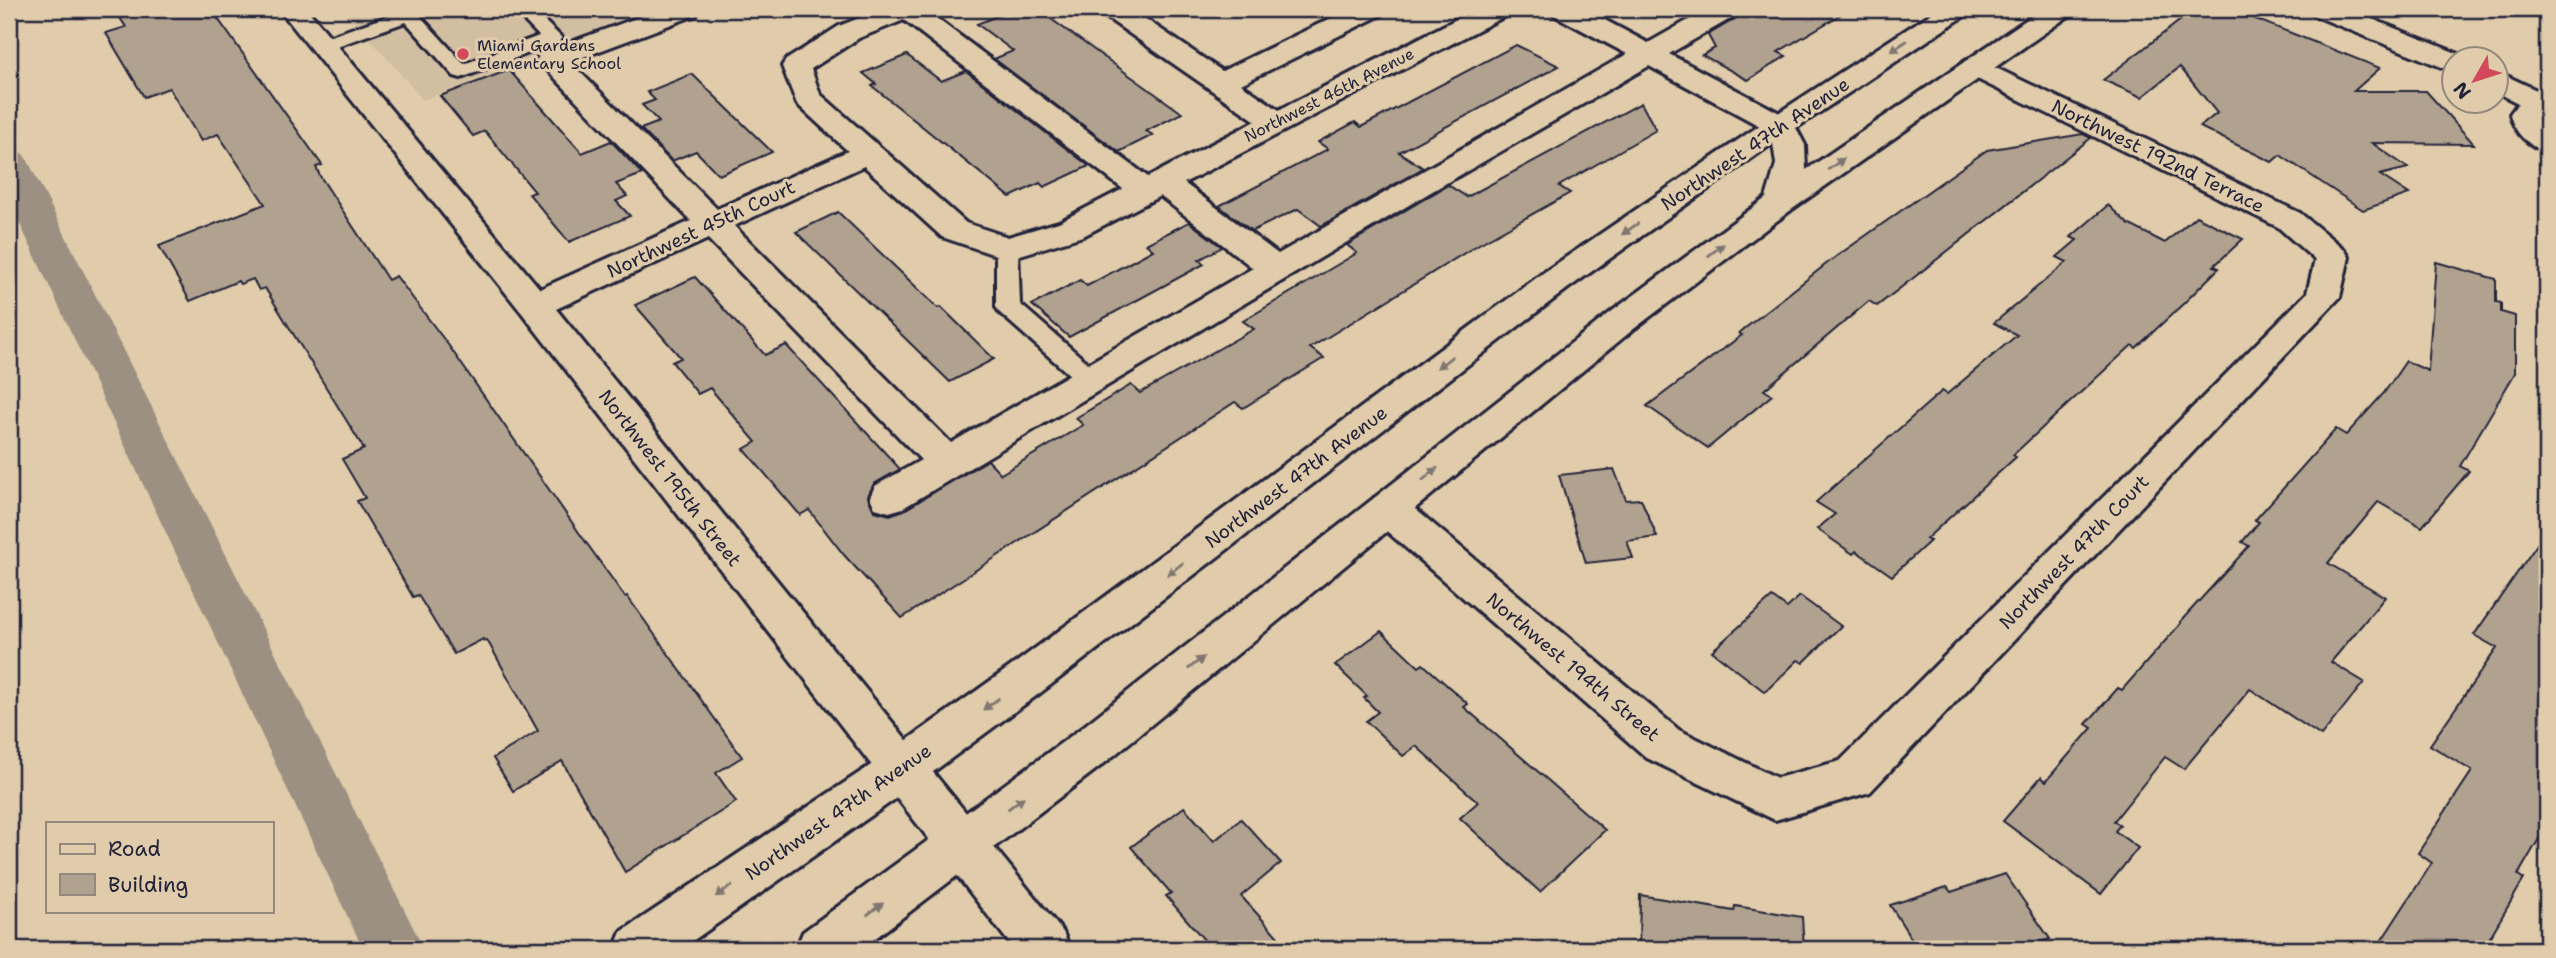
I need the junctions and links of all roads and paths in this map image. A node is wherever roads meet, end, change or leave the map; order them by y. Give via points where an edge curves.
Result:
1 (293, 9) edge
2 (522, 9) edge
3 (686, 9) edge
4 (907, 9) edge
5 (1371, 9) edge
6 (1497, 9) edge
7 (1563, 9) edge
8 (1727, 9) edge
9 (1956, 9) edge
10 (2060, 9) edge
11 (2323, 9) edge
12 (414, 11) edge
13 (1130, 12) edge
14 (323, 45) junction
15 (1963, 53) junction
16 (1648, 54) junction
17 (2440, 56) edge
18 (1220, 83) junction
19 (2510, 87) edge
20 (2544, 104) edge
21 (1276, 121) junction
22 (1780, 125) junction
23 (2547, 142) edge
24 (868, 153) junction
25 (1154, 186) junction
26 (1780, 203) junction
27 (712, 224) junction
28 (1007, 248) junction
29 (2332, 257) joint
30 (1276, 269) junction
31 (534, 305) junction
32 (1089, 379) junction
33 (946, 463) junction
34 (889, 497) dead end
35 (1388, 509) junction
36 (902, 769) junction
37 (1775, 799) joint
38 (962, 844) junction
39 (639, 949) edge
40 (821, 949) edge
41 (1045, 949) edge

1 - 14 street, Northwest 195th Street
2 - 12 lane via 552,38 461,72
3 - 27 street via 551,60
4 - 24 street via 849,32 796,66 807,98
4 - 25 street
5 - 18 street
6 - 21 street, Northwest 46th Avenue
7 - 16 street
8 - 16 street
9 - 15 street via 1953,27
9 -> 22 street, Northwest 47th Avenue
10 - 15 street
11 - 17 street
12 - 14 lane
13 - 18 street
14 - 31 street, Northwest 195th Street
26 -> 15 street
15 - 29 street, Northwest 192nd Terrace via 2289,220
16 - 22 street
16 - 30 street
18 - 21 street
19 - 20 street
20 - 23 street via 2530,108 2525,122
21 - 25 street, Northwest 46th Avenue
22 - 26 street via 1790,140 1792,158 1791,176
22 -> 36 street, Northwest 47th Avenue via 1485,333
24 - 27 street, Northwest 45th Court
24 - 28 street via 954,230
25 - 28 street via 1071,229
25 - 30 street
35 -> 26 street via 1571,360
27 - 31 street, Northwest 45th Court
27 - 33 street
28 - 32 lane via 1008,307
29 - 37 street, Northwest 47th Court via 2323,297 1854,778
30 - 32 street
31 - 36 street, Northwest 195th Street
32 - 33 street
33 - 34 street
35 - 37 street, Northwest 194th Street via 1664,744
38 -> 35 street
36 - 38 street, Northwest 195th Street
36 -> 39 street, Northwest 47th Avenue
40 -> 38 street
38 - 41 street, Northwest 195th Street

